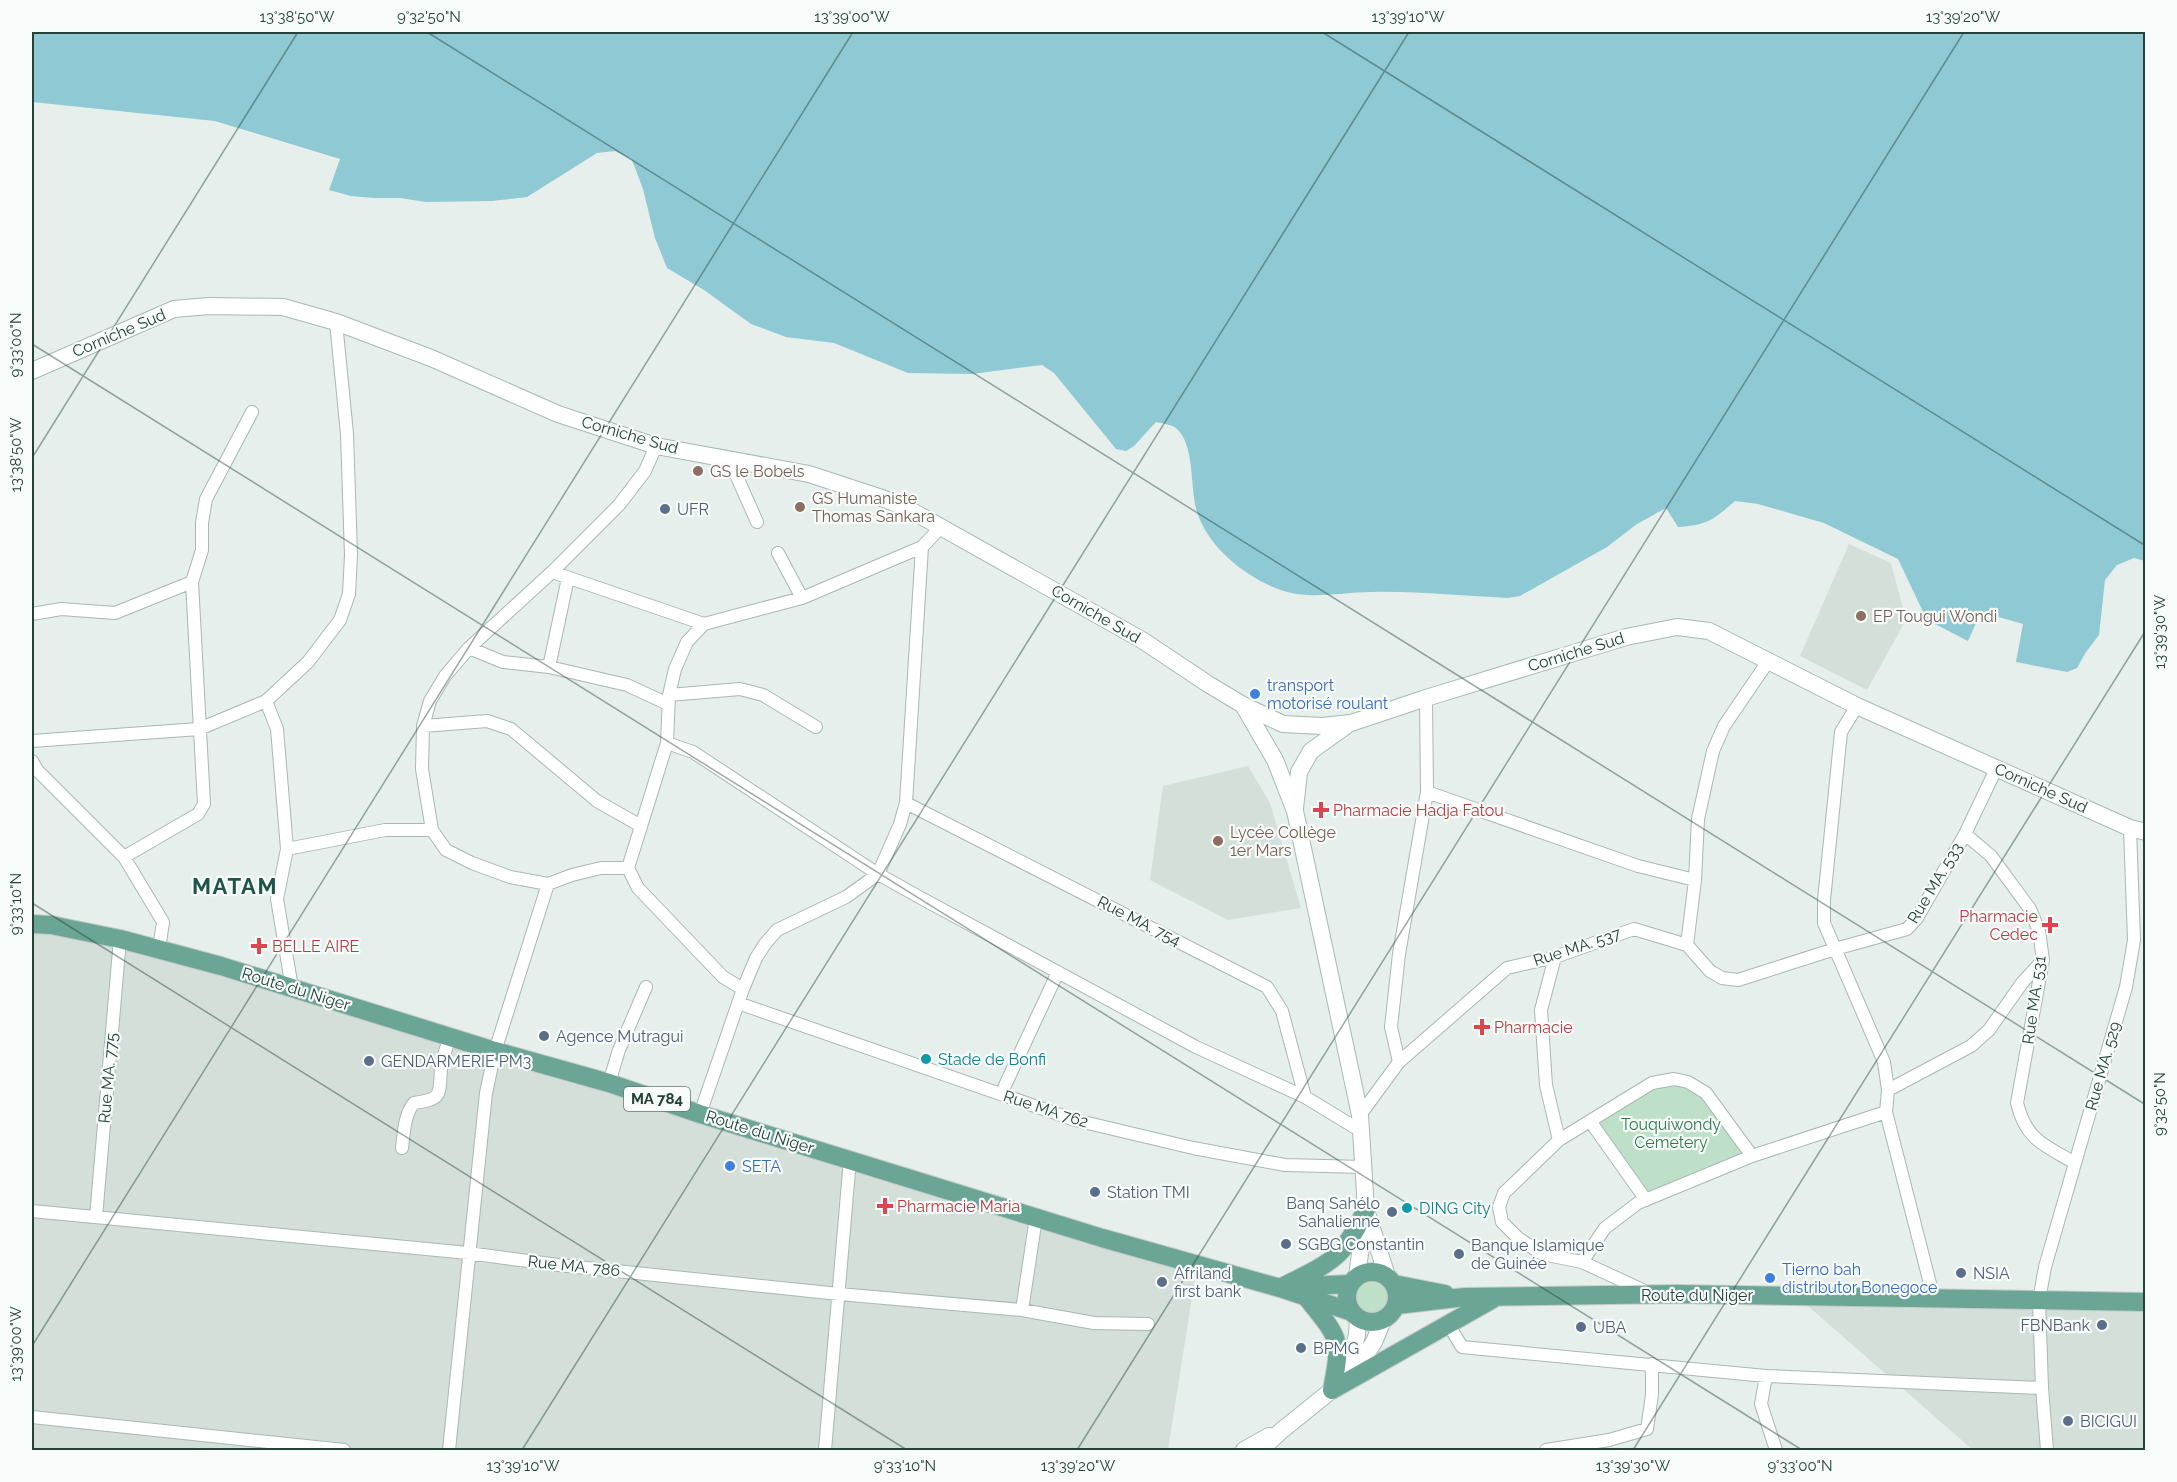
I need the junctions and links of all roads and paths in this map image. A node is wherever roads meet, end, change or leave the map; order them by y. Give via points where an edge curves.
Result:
1 (336, 322) junction
2 (32, 371) edge
3 (252, 412) dead end
4 (656, 446) junction
5 (732, 458) junction
6 (757, 522) dead end
7 (942, 526) junction
8 (922, 547) junction
9 (778, 553) dead end
10 (552, 572) junction
11 (568, 578) junction
12 (192, 582) junction
13 (802, 598) junction
14 (32, 614) edge
15 (704, 624) junction
16 (469, 648) junction
17 (1769, 660) junction
18 (549, 667) junction
19 (1425, 698) junction
20 (669, 700) junction
21 (266, 701) junction
22 (1244, 705) junction
23 (1857, 706) junction
24 (1352, 723) junction
25 (423, 726) junction
26 (816, 727) dead end
27 (199, 729) junction
28 (32, 741) edge
29 (668, 743) junction
30 (32, 761) edge
31 (1996, 769) junction
32 (1426, 792) junction
33 (906, 803) junction
34 (1295, 811) junction
35 (641, 826) junction
36 (432, 830) junction
37 (2138, 830) edge
38 (1965, 834) junction
39 (287, 849) junction
40 (124, 857) junction
41 (628, 868) junction
42 (878, 874) junction
43 (1695, 880) junction
44 (548, 884) junction
45 (32, 924) edge
46 (120, 939) junction
47 (1687, 945) junction
48 (159, 949) junction
49 (1835, 949) junction
50 (1555, 957) junction
51 (2043, 960) junction
52 (1058, 972) junction
53 (646, 987) dead end
54 (292, 988) junction
55 (743, 989) junction
56 (738, 1003) junction
57 (450, 1036) junction
58 (495, 1051) junction
59 (1399, 1062) junction
60 (609, 1083) junction
61 (1888, 1090) junction
62 (1001, 1094) junction
63 (1305, 1097) junction
64 (1886, 1112) junction
65 (700, 1114) junction
66 (1590, 1121) junction
67 (1361, 1123) junction
68 (1560, 1140) junction
69 (402, 1148) dead end
70 (1752, 1156) junction
71 (850, 1159) junction
72 (2075, 1163) junction
73 (1364, 1167) junction
74 (1646, 1200) junction
75 (32, 1210) edge
76 (1366, 1210) junction
77 (96, 1217) junction
78 (1036, 1218) junction
79 (468, 1254) junction
80 (1582, 1262) junction
81 (1354, 1280) junction
82 (1391, 1280) junction
83 (1280, 1288) junction
84 (839, 1294) junction
85 (1652, 1294) junction
86 (1465, 1297) junction
87 (1307, 1298) junction
88 (1494, 1298) junction
89 (1934, 1299) junction
90 (2039, 1300) junction
91 (2145, 1302) edge
92 (1396, 1305) junction
93 (1022, 1310) junction
94 (1355, 1314) junction
95 (1383, 1320) junction
96 (1148, 1324) dead end
97 (1448, 1324) junction
98 (1652, 1364) junction
99 (1346, 1375) junction
100 (1766, 1376) junction
101 (2042, 1388) junction
102 (1332, 1390) junction
103 (32, 1417) edge
104 (1281, 1431) junction
105 (1609, 1445) edge
106 (344, 1450) edge
107 (449, 1450) edge
108 (825, 1450) edge
109 (1244, 1450) edge
110 (1261, 1450) edge
111 (1546, 1450) edge
112 (1776, 1450) edge
113 (2047, 1450) edge

1 - 2 main road, Corniche Sud via 283,307 174,309
1 - 4 main road, Corniche Sud via 431,358 558,414
1 - 21 street via 347,434 349,594 340,620 308,662
3 - 12 street via 206,499 202,549
4 - 5 main road, Corniche Sud
4 - 10 street via 645,471 619,505
5 - 6 street
5 - 7 main road, Corniche Sud via 809,474 879,496
7 - 8 street
7 - 22 main road, Corniche Sud via 1142,640
8 - 13 street
8 - 33 street
9 - 13 street
10 - 11 street
10 - 16 street
11 - 15 street
11 - 18 street
12 - 14 street via 114,613 61,609
12 - 27 street
13 - 15 street
15 - 20 street via 687,642 675,669
16 - 18 street via 503,662
16 - 25 street via 430,701
17 - 19 main road, Corniche Sud via 1709,630 1677,627 1626,637
17 - 23 main road, Corniche Sud
17 - 43 street via 1724,726 1713,751 1698,819
18 - 20 street via 627,685
19 - 24 main road, Corniche Sud
19 - 32 street
20 - 26 street via 740,689 763,695
20 - 29 street
21 - 27 street
21 - 39 street via 277,729
22 - 24 main road, Corniche Sud via 1283,724
22 - 34 main road via 1275,760
23 - 31 main road, Corniche Sud
23 - 49 street via 1840,732 1824,900 1824,922
24 - 34 main road via 1311,751 1299,772
25 - 35 street via 487,721 511,729 597,801
25 - 36 street via 422,769
27 - 28 street
27 - 40 street via 204,804 198,814
29 - 35 street
29 - 42 street via 693,752
30 - 40 street
31 - 37 main road, Corniche Sud
31 - 38 street, Rue MA. 533
32 - 43 street via 1638,866
32 - 59 street via 1391,1027
33 - 42 street
33 - 63 street, Rue MA. 754 via 1267,987 1282,1011
34 - 67 main road
35 - 41 street
36 - 39 street via 385,830
36 - 44 street via 446,850 472,863 510,877
37 - 72 street, Rue MA. 529 via 2134,940 2126,987
38 - 49 street, Rue MA. 533 via 1907,929
38 - 51 street, Rue MA. 531 via 1991,856 2030,909 2039,931
39 - 54 street via 277,899
40 - 48 street via 163,922
41 - 44 street via 601,868
41 - 55 street via 638,888 723,977
42 - 52 street
42 - 55 street via 846,897 777,930 756,958
43 - 47 street
44 - 58 street
45 - 46 main road, Route du Niger / MA 784
46 - 48 main road, Route du Niger / MA 784
46 - 77 street, Rue MA. 775
47 - 49 street via 1710,971 1738,980
47 - 50 street, Rue MA. 537 via 1634,928
48 - 54 main road, Route du Niger / MA 784
49 - 61 street via 1884,1062
50 - 59 street, Rue MA. 537 via 1507,968
50 - 68 street via 1541,1010 1545,1084
51 - 61 street via 1989,1030 1971,1046
51 - 72 street, Rue MA. 531 via 2017,1103 2021,1120 2037,1141
52 - 62 street
52 - 63 street via 1197,1047
53 - 60 street via 618,1050
54 - 57 main road, Route du Niger / MA 784
55 - 56 street
56 - 62 street, Rue MA 762
56 - 65 street
57 - 58 main road, Route du Niger / MA 784
57 - 69 street via 441,1066 441,1089 436,1097 410,1107
58 - 60 main road, Route du Niger / MA 784
58 - 79 street via 486,1093
59 - 67 street, Rue MA. 537
60 - 65 main road, Route du Niger / MA 784
61 - 64 street
62 - 73 street, Rue MA 762 via 1075,1120 1193,1148 1285,1165
63 - 67 street
64 - 70 street
64 - 89 street
65 - 71 main road, Route du Niger / MA 784
66 - 68 street
66 - 70 street via 1652,1083 1674,1079 1688,1082 1706,1093
66 - 74 street
67 - 73 main road
68 - 80 street via 1504,1193 1498,1207 1502,1222 1542,1254
70 - 74 street
71 - 78 main road, Route du Niger / MA 784
71 - 84 street
72 - 90 street, Rue MA. 529
73 - 76 main road
74 - 80 street via 1605,1228
75 - 77 street, Rue MA. 786
76 - 81 main road
76 - 82 main road
76 - 83 main road via 1337,1255
77 - 79 street, Rue MA. 786
78 - 83 main road, Route du Niger / MA 784
78 - 93 street
79 - 84 street, Rue MA. 786
79 - 107 street
80 - 85 street
81 - 82 main road via 1372,1271
81 - 83 main road, Route du Niger
81 - 94 main road via 1347,1298
82 - 86 main road, Route du Niger
82 - 92 main road via 1397,1291
83 - 87 main road, Route du Niger
84 - 93 street, Rue MA. 786
84 - 108 street
85 - 88 main road, Route du Niger
85 - 89 main road, Route du Niger
86 - 88 main road, Route du Niger
86 - 92 main road, Route du Niger
87 - 94 main road, Route du Niger
87 - 102 main road via 1337,1339 1339,1354
88 - 97 main road
89 - 90 main road, Route du Niger
90 - 91 main road, Route du Niger
90 - 101 street, Rue MA. 529
92 - 95 main road
93 - 96 street, Rue MA. 786 via 1094,1323
94 - 95 main road via 1365,1321
94 - 99 main road via 1357,1335
95 - 99 main road via 1374,1342
97 - 98 street via 1462,1347
97 - 102 main road
98 - 100 street
98 - 105 street via 1647,1429
99 - 102 main road
100 - 101 street
100 - 112 street via 1761,1404
101 - 113 street, Rue MA. 529
102 - 104 main road
103 - 106 street
104 - 109 main road
104 - 110 main road
105 - 111 street

